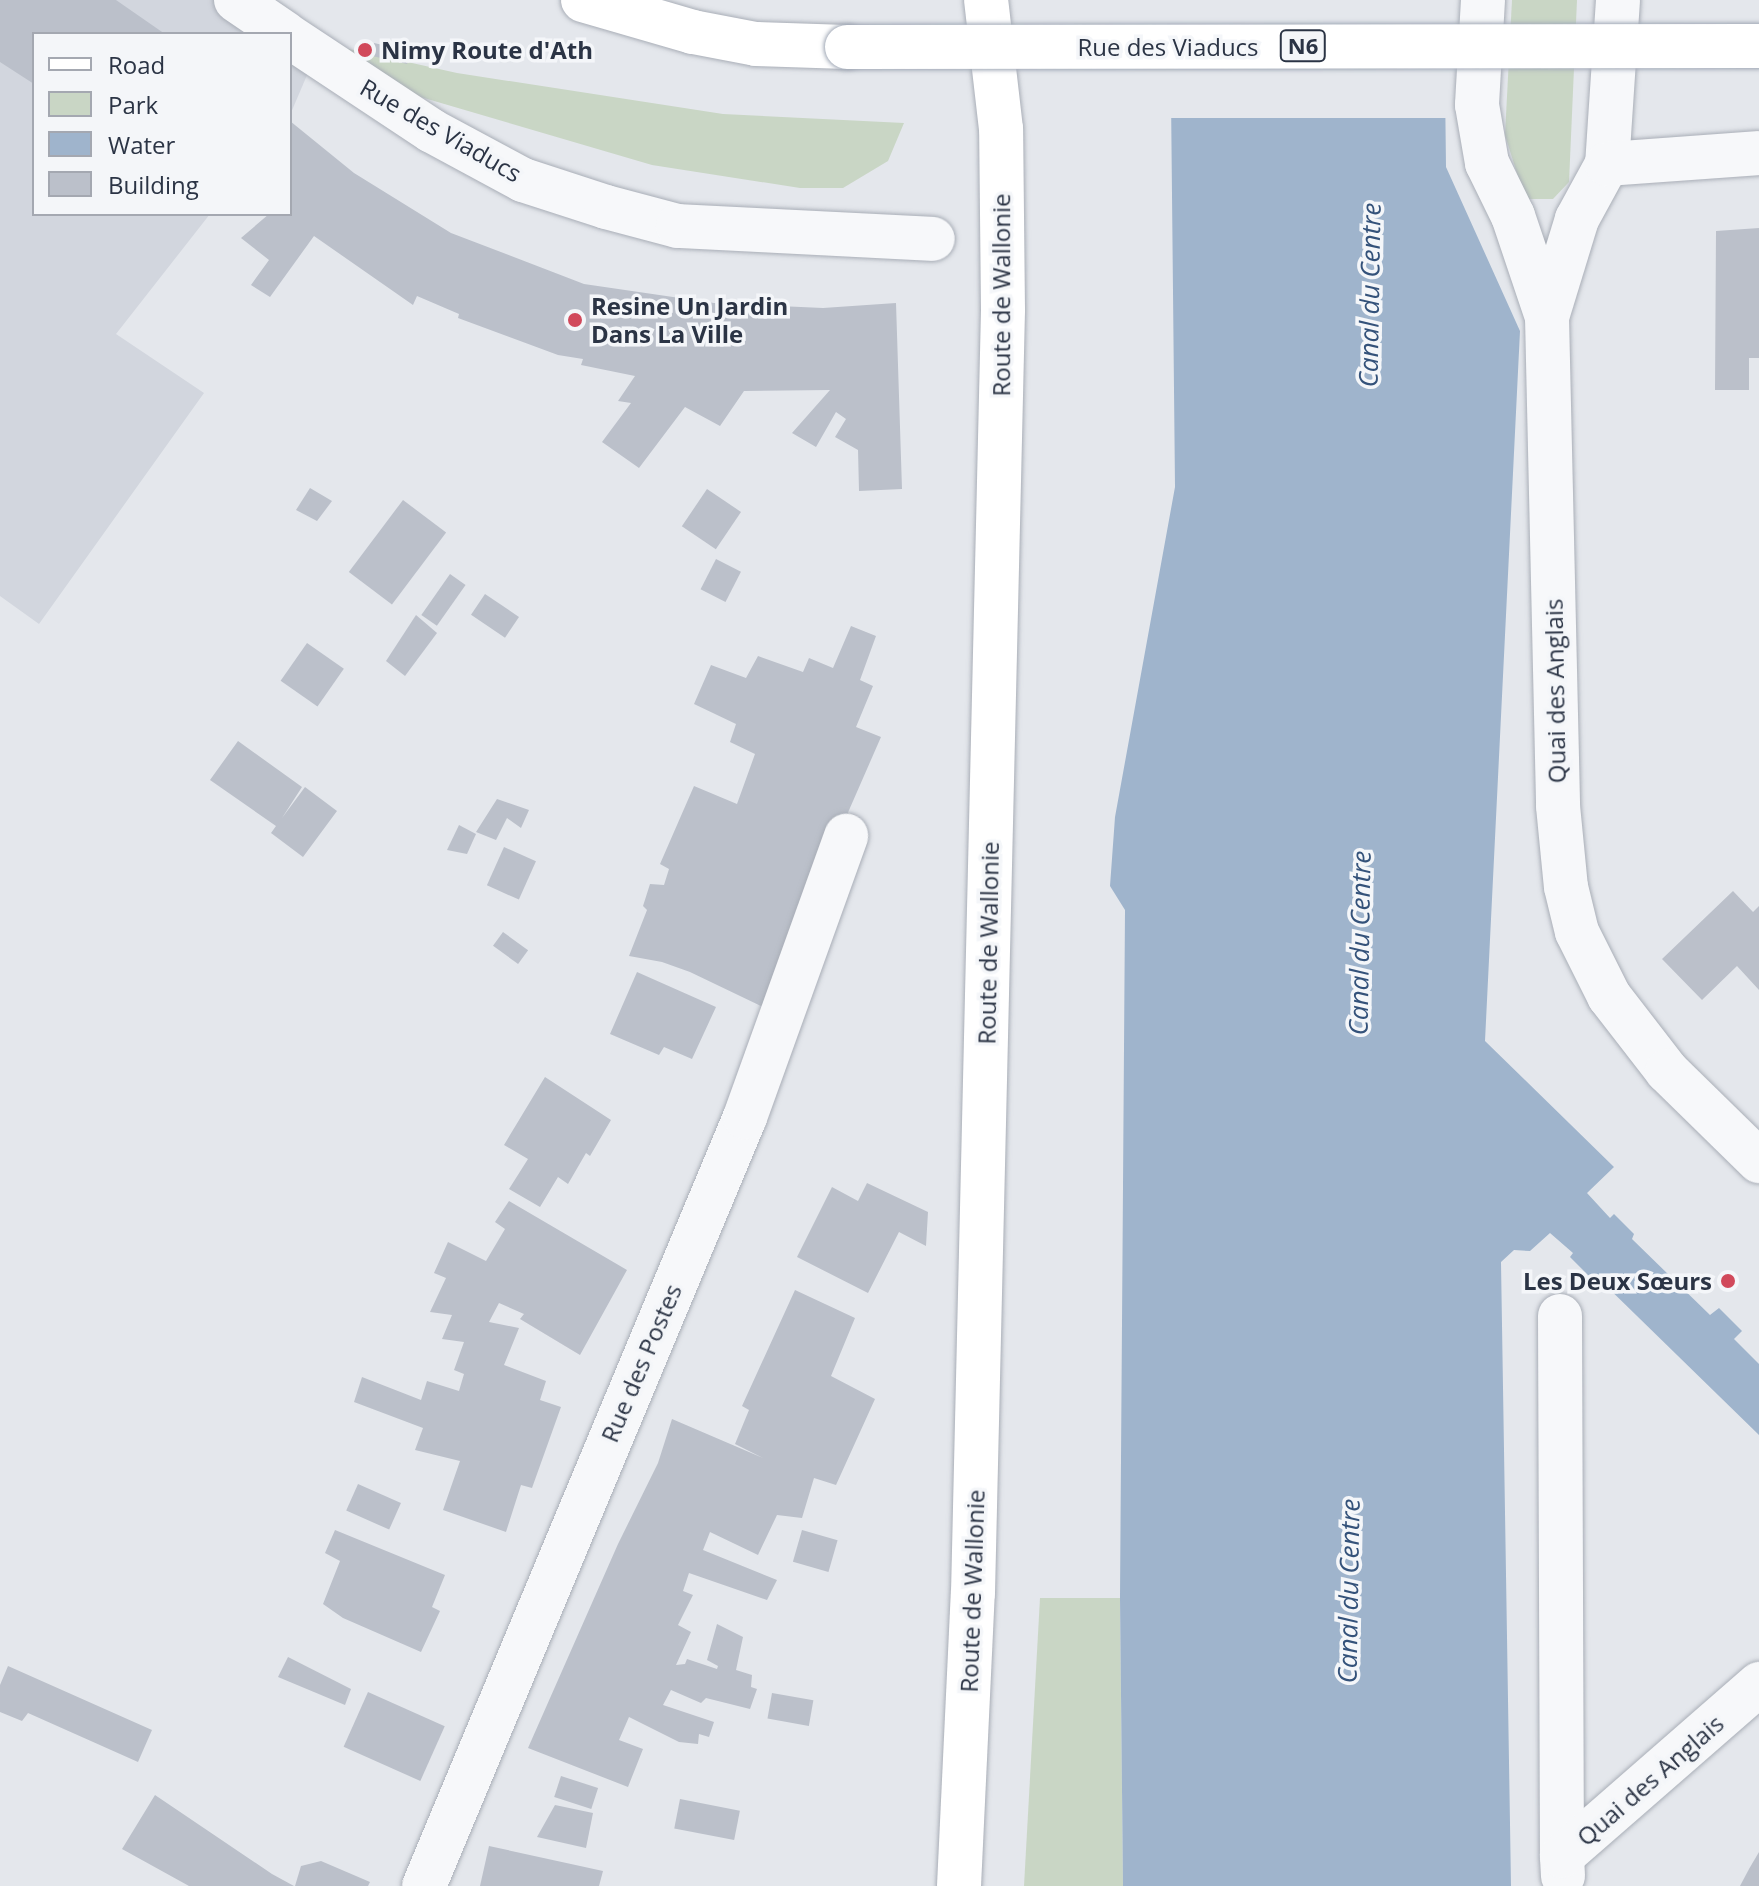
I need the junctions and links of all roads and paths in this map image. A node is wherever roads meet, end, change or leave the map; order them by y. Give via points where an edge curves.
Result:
1 (236, 0) edge
2 (583, 0) edge
3 (986, 0) edge
4 (1483, 0) edge
5 (1618, 0) edge
6 (284, 32) edge
7 (292, 38) edge
8 (1759, 46) edge
9 (1759, 153) edge
10 (1607, 164) junction
11 (933, 239) dead end
12 (1547, 317) junction
13 (846, 836) dead end
14 (1759, 1161) edge
15 (1560, 1316) dead end
16 (1759, 1684) edge
17 (1562, 1871) edge
18 (424, 1886) edge
19 (959, 1886) edge

1 - 6 street, Rue des Viaducs
2 - 8 main road, Rue des Viaducs / N6, bridge via 756,44
3 - 19 main road, Route de Wallonie via 1001,129 1003,296 973,1593
4 - 12 street via 1477,105 1487,163 1513,216
5 - 10 street
7 - 11 street, Rue des Viaducs via 432,131 523,180 606,207 678,226
9 - 10 street
10 - 12 street, Quai des Anglais via 1577,219
12 - 14 street, Quai des Anglais via 1558,806 1566,887 1577,932 1609,996 1667,1071
13 - 18 street, Rue des Postes via 745,1117
15 - 17 street
16 - 17 street, Quai des Anglais

